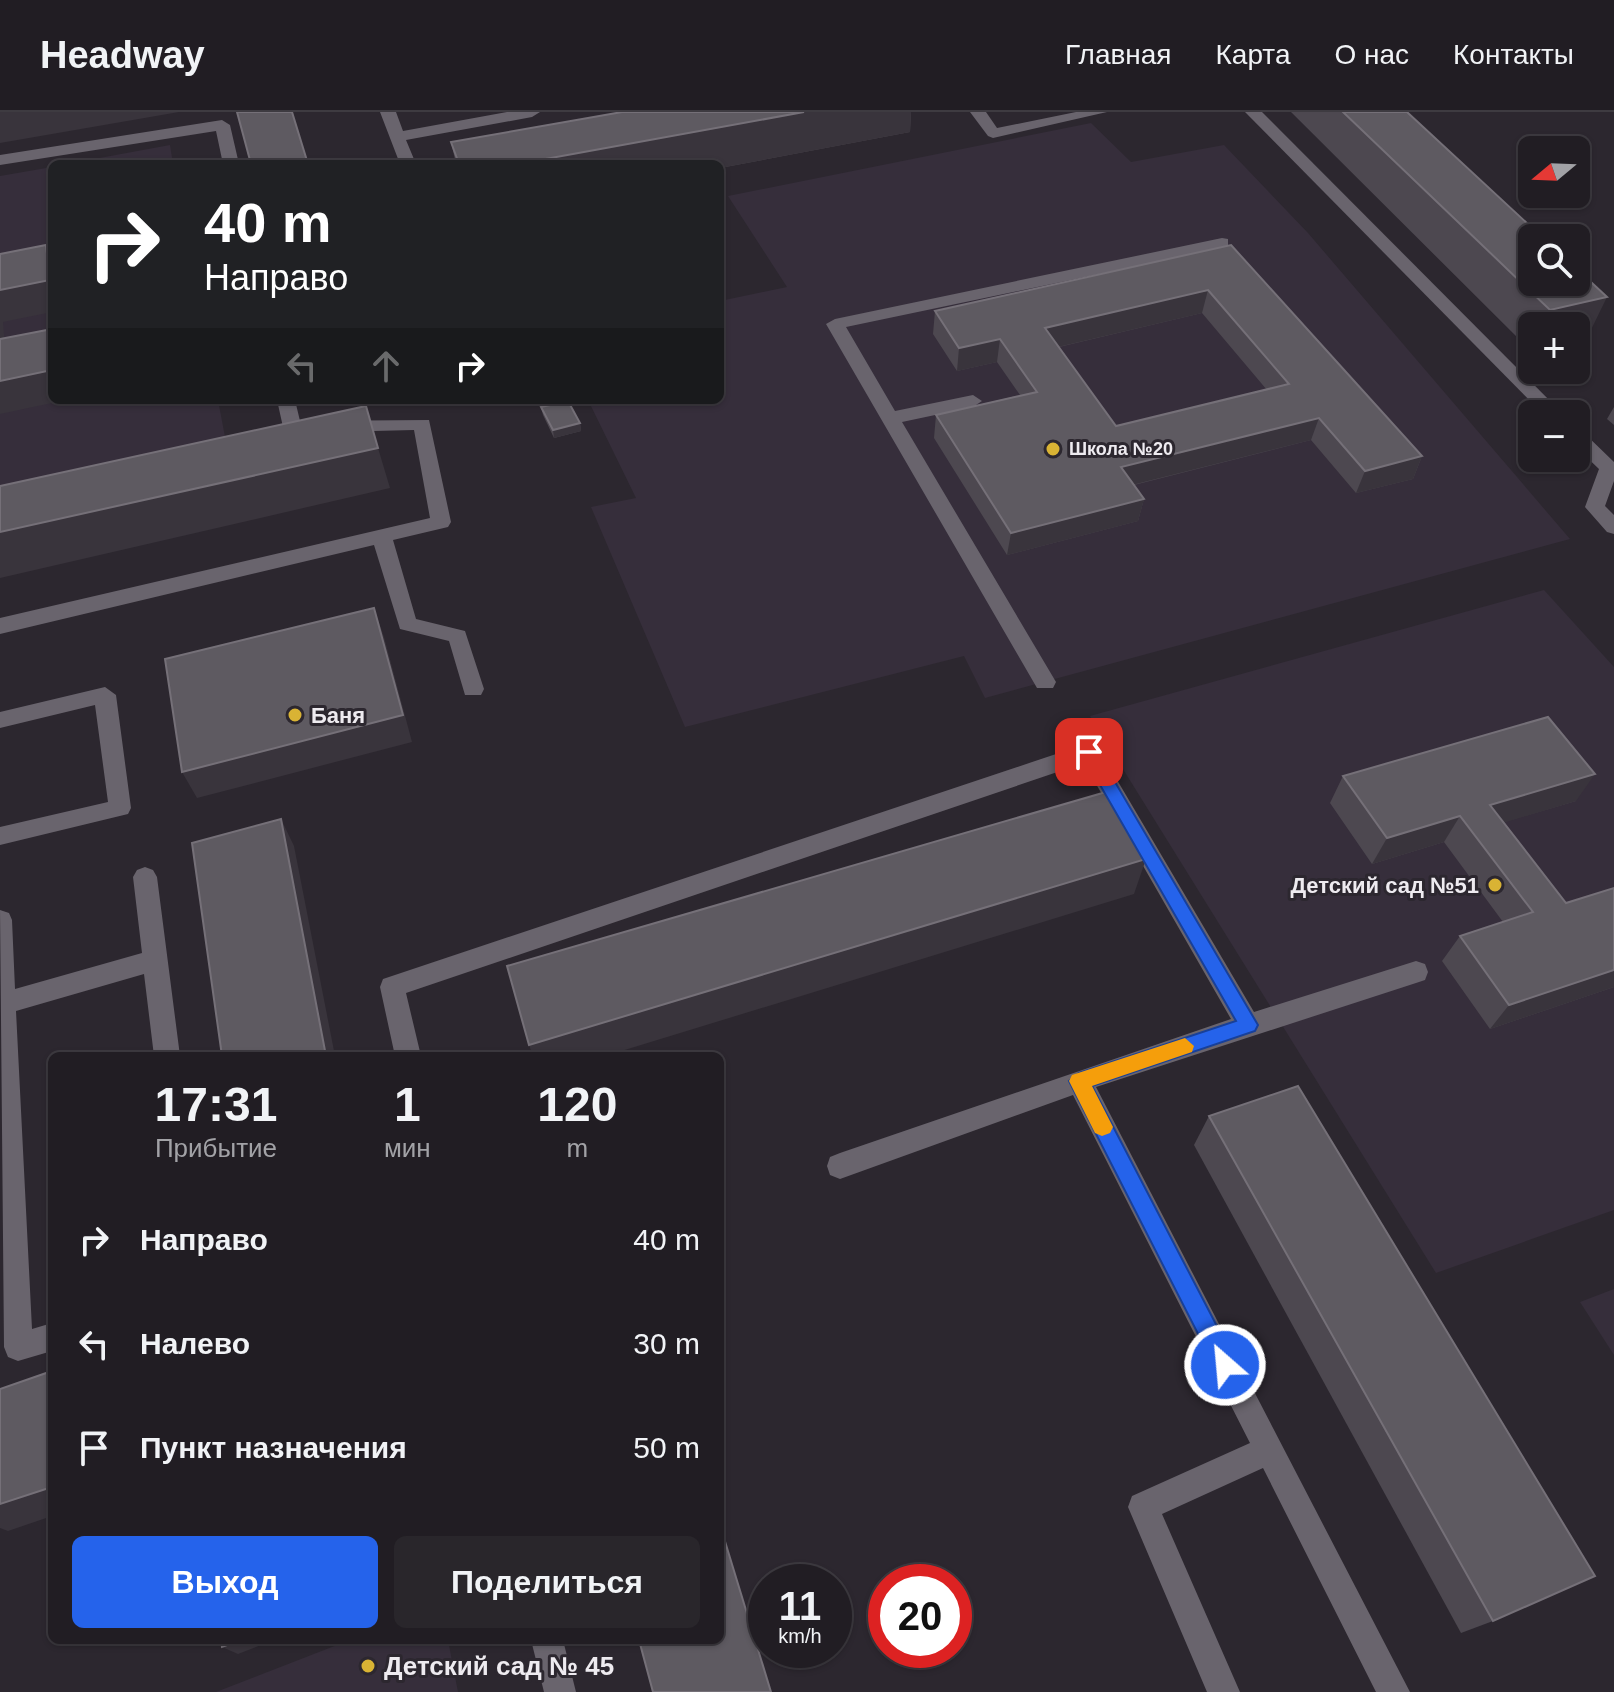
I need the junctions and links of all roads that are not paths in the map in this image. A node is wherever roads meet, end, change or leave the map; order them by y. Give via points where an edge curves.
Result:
1 (388, 112) edge
2 (532, 112) edge
3 (978, 112) edge
4 (1099, 112) edge
5 (1253, 112) edge
6 (396, 137) junction
7 (0, 160) edge
8 (230, 160) edge
9 (406, 160) edge
10 (1222, 243) edge
11 (1540, 400) edge
12 (973, 401) dead end
13 (287, 404) edge
14 (891, 418) junction
15 (1590, 450) edge
16 (1604, 505) edge
17 (1614, 527) edge
18 (382, 536) junction
19 (0, 626) edge
20 (1045, 682) dead end
21 (473, 689) dead end
22 (0, 720) edge
23 (0, 836) edge
24 (145, 877) dead end
25 (0, 920) edge
26 (155, 960) junction
27 (1416, 972) dead end
28 (1, 993) edge
29 (1248, 1025) junction
30 (166, 1052) edge
31 (407, 1052) edge
32 (1079, 1081) junction
33 (840, 1166) dead end
34 (48, 1338) edge
35 (1269, 1450) junction
36 (548, 1644) edge
37 (560, 1692) edge
38 (1224, 1692) edge
39 (1394, 1692) edge

1 - 6 lane
2 - 6 lane
3 - 4 lane via 993,133
5 - 11 lane
6 - 9 lane
7 - 8 lane via 222,125
10 - 14 lane via 835,324
12 - 14 lane
13 - 18 lane via 292,427 422,424 441,522
14 - 20 lane
15 - 16 lane via 1609,468
16 - 17 lane
18 - 19 lane
18 - 21 lane via 407,624 458,636
22 - 23 lane via 105,695 120,808
24 - 26 lane
25 - 28 lane
26 - 28 lane
26 - 30 lane
27 - 29 lane
28 - 34 lane via 18,1347
29 - 31 lane via 1089,752 392,987
29 - 32 lane
32 - 33 lane
32 - 35 lane
35 - 38 lane via 1143,1507
35 - 39 lane
36 - 37 lane

